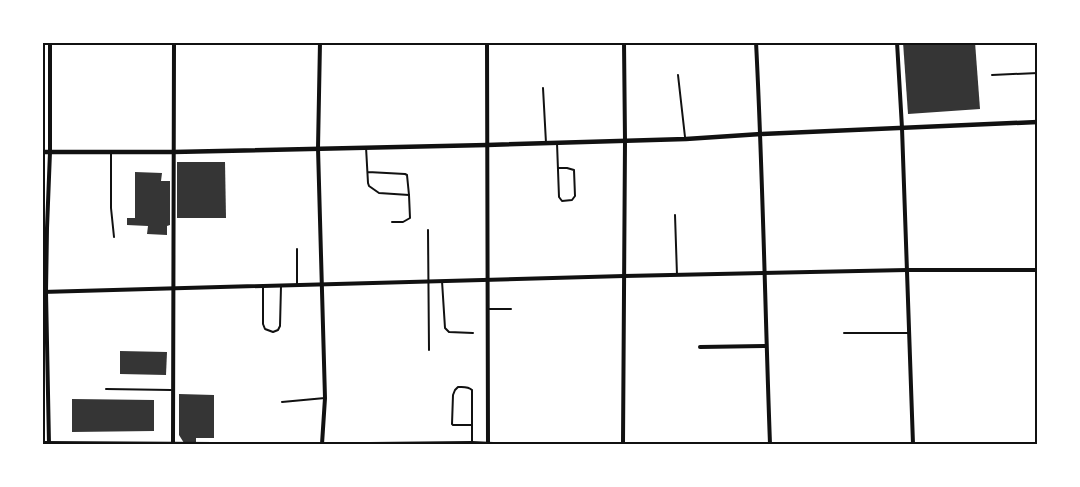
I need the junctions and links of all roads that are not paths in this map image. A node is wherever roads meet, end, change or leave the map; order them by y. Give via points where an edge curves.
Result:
1 (50, 42) edge
2 (174, 42) edge
3 (320, 42) edge
4 (487, 42) edge
5 (624, 42) edge
6 (756, 42) edge
7 (897, 42) edge
8 (1038, 72) edge
9 (678, 75) dead end
10 (992, 75) dead end
11 (543, 88) dead end
12 (1038, 122) edge
13 (902, 128) junction
14 (761, 134) junction
15 (686, 139) junction
16 (625, 141) junction
17 (546, 143) junction
18 (557, 143) junction
19 (487, 145) junction
20 (366, 147) junction
21 (318, 148) junction
22 (42, 152) edge
23 (50, 152) junction
24 (111, 152) junction
25 (173, 152) junction
26 (558, 168) junction
27 (368, 172) junction
28 (409, 194) junction
29 (45, 211) edge
30 (676, 214) dead end
31 (392, 222) dead end
32 (45, 228) edge
33 (428, 230) dead end
34 (114, 238) dead end
35 (297, 249) dead end
36 (907, 270) junction
37 (1038, 270) edge
38 (764, 274) junction
39 (677, 275) junction
40 (624, 276) junction
41 (488, 280) junction
42 (429, 281) junction
43 (442, 281) junction
44 (321, 284) junction
45 (297, 285) junction
46 (263, 286) junction
47 (280, 286) junction
48 (174, 289) junction
49 (44, 292) edge
50 (488, 309) junction
51 (511, 309) dead end
52 (473, 333) dead end
53 (844, 333) dead end
54 (909, 333) junction
55 (766, 346) junction
56 (700, 347) dead end
57 (429, 350) dead end
58 (106, 388) dead end
59 (172, 390) junction
60 (325, 398) junction
61 (282, 402) dead end
62 (472, 424) junction
63 (42, 443) edge
64 (49, 444) edge
65 (172, 444) edge
66 (214, 444) edge
67 (322, 444) edge
68 (370, 444) edge
69 (395, 444) edge
70 (472, 444) edge
71 (488, 444) edge
72 (493, 444) edge
73 (623, 444) edge
74 (749, 444) edge
75 (770, 444) edge
76 (913, 444) edge

1 - 23 street
2 - 25 street
3 - 21 street
4 - 19 street
5 - 16 street
6 - 14 street
7 - 13 street
8 - 10 lane
9 - 15 lane
11 - 17 lane
12 - 13 street
13 - 14 street
13 - 36 street
14 - 15 street
14 - 38 street
15 - 16 street
16 - 18 street
16 - 40 street
17 - 18 street
17 - 19 street
18 - 26 lane
19 - 20 street
19 - 41 street
20 - 21 street
20 - 27 lane
21 - 25 street
21 - 44 street
22 - 23 street
23 - 24 street
23 - 29 street
24 - 25 street
24 - 34 lane
25 - 48 street
26 - 26 lane via 559,197 572,200 575,196 574,170
27 - 28 lane via 369,186 373,190
27 - 28 lane via 407,175
28 - 31 lane via 410,218
29 - 32 street
30 - 39 lane
32 - 49 street
33 - 42 lane
35 - 45 lane
36 - 37 street
36 - 38 street
36 - 54 street
38 - 39 street
38 - 55 street
39 - 40 street
40 - 41 street
40 - 73 street
41 - 43 street
41 - 50 street
42 - 43 street
42 - 44 street
42 - 57 lane
43 - 52 lane via 445,328 449,332
44 - 45 street
44 - 60 street
45 - 47 street
46 - 47 street
46 - 47 lane via 263,324 265,329 273,332 280,326
46 - 48 street
48 - 49 street
48 - 59 street
49 - 64 street
50 - 51 lane
50 - 71 street
53 - 54 lane
54 - 76 street
55 - 56 street
55 - 75 street
58 - 59 lane
59 - 65 street
60 - 61 lane
60 - 67 street
62 - 62 lane via 472,390 458,387 453,395 452,424
62 - 70 lane
63 - 64 street
64 - 65 street
65 - 66 street
68 - 69 street
69 - 70 street
70 - 71 street
71 - 72 street
74 - 75 street
75 - 76 street

